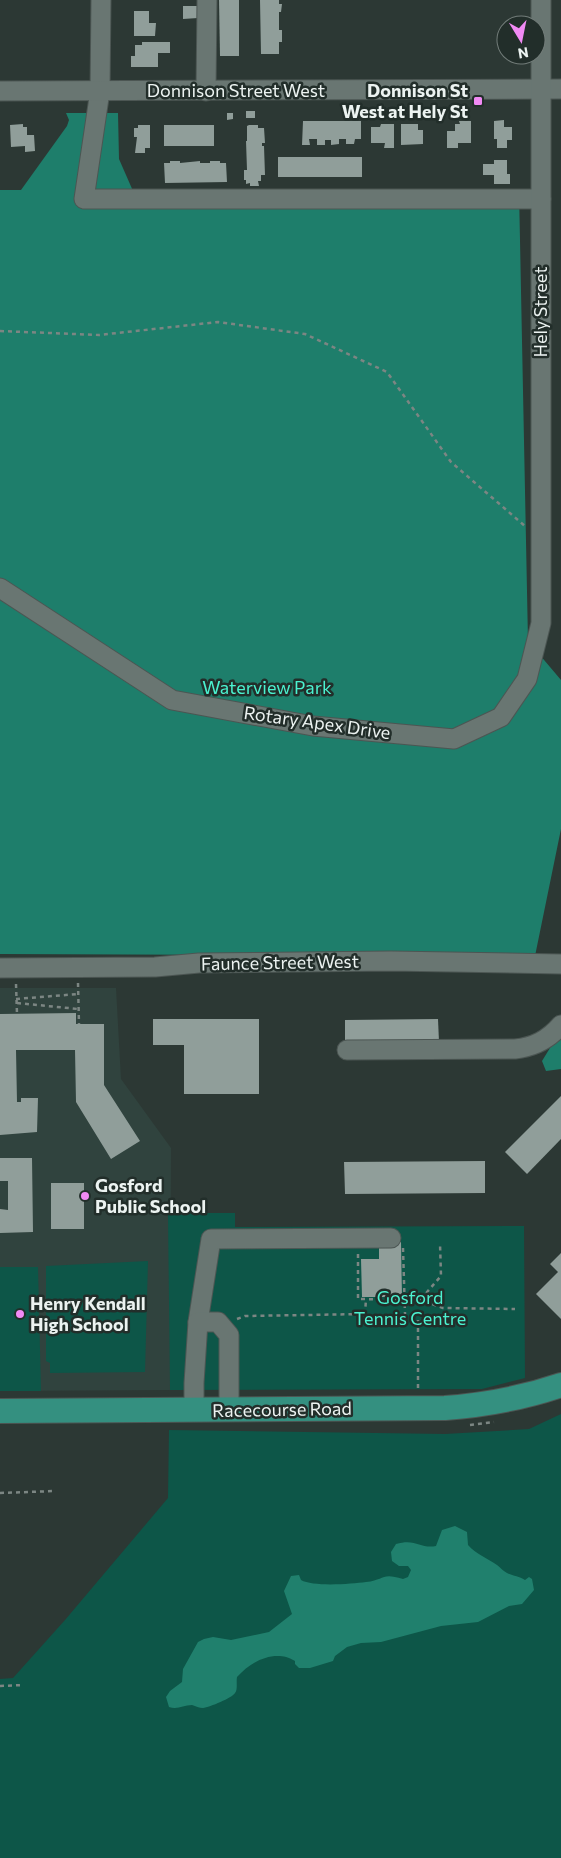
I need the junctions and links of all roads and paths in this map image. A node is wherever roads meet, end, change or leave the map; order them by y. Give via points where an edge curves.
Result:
1 (100, 0) edge
2 (207, 0) edge
3 (542, 0) edge
4 (542, 89) junction
5 (561, 89) edge
6 (100, 91) junction
7 (206, 91) junction
8 (0, 92) edge
9 (541, 199) junction
10 (0, 331) edge
11 (542, 541) junction
12 (0, 588) edge
13 (541, 623) joint
14 (561, 964) edge
15 (0, 968) edge
16 (78, 983) dead end
17 (16, 984) dead end
18 (78, 994) junction
19 (16, 1001) junction
20 (78, 1009) junction
21 (17, 1014) dead end
22 (79, 1024) dead end
23 (561, 1025) edge
24 (347, 1050) dead end
25 (358, 1238) junction
26 (391, 1238) joint
27 (440, 1243) dead end
28 (366, 1299) junction
29 (404, 1300) junction
30 (421, 1300) junction
31 (514, 1309) dead end
32 (418, 1312) dead end
33 (404, 1314) dead end
34 (198, 1322) junction
35 (222, 1327) junction
36 (561, 1385) edge
37 (418, 1408) junction
38 (194, 1410) junction
39 (229, 1410) junction
40 (0, 1411) edge
41 (54, 1491) dead end
42 (0, 1493) edge
43 (24, 1685) dead end
44 (0, 1686) edge

1 - 6 street
2 - 7 street
3 - 4 street, Hely Street
4 - 5 street, Donnison Street West
4 - 7 street, Donnison Street West
4 - 9 street, Hely Street
6 - 7 street, Donnison Street West
6 - 8 street, Donnison Street West
6 - 9 street via 84,199
9 - 11 street, Hely Street
10 - 11 path via 99,335 218,322 305,334 387,372 451,462
11 - 13 street, Hely Street
12 - 13 street, Rotary Apex Drive via 172,700 313,726 454,739 501,717 527,679
14 - 15 street, Faunce Street West via 199,963 155,967
16 - 18 path
17 - 19 path
18 - 19 path
18 - 20 path
19 - 20 path
19 - 21 path
20 - 22 path
23 - 24 street via 547,1039 526,1048
25 - 26 street
25 - 28 path via 358,1299
25 - 34 street via 211,1239
26 - 29 path via 402,1238
27 - 30 path via 441,1276
28 - 29 path
28 - 35 path via 365,1314 245,1316
29 - 30 path
29 - 33 path
30 - 31 path via 443,1308
32 - 37 path
34 - 35 street via 218,1322
34 - 38 street
35 - 39 street via 229,1335
36 - 37 main road, Racecourse Road via 483,1405
37 - 39 main road, Racecourse Road
38 - 39 main road, Racecourse Road
38 - 40 main road, Racecourse Road
41 - 42 path
43 - 44 path

